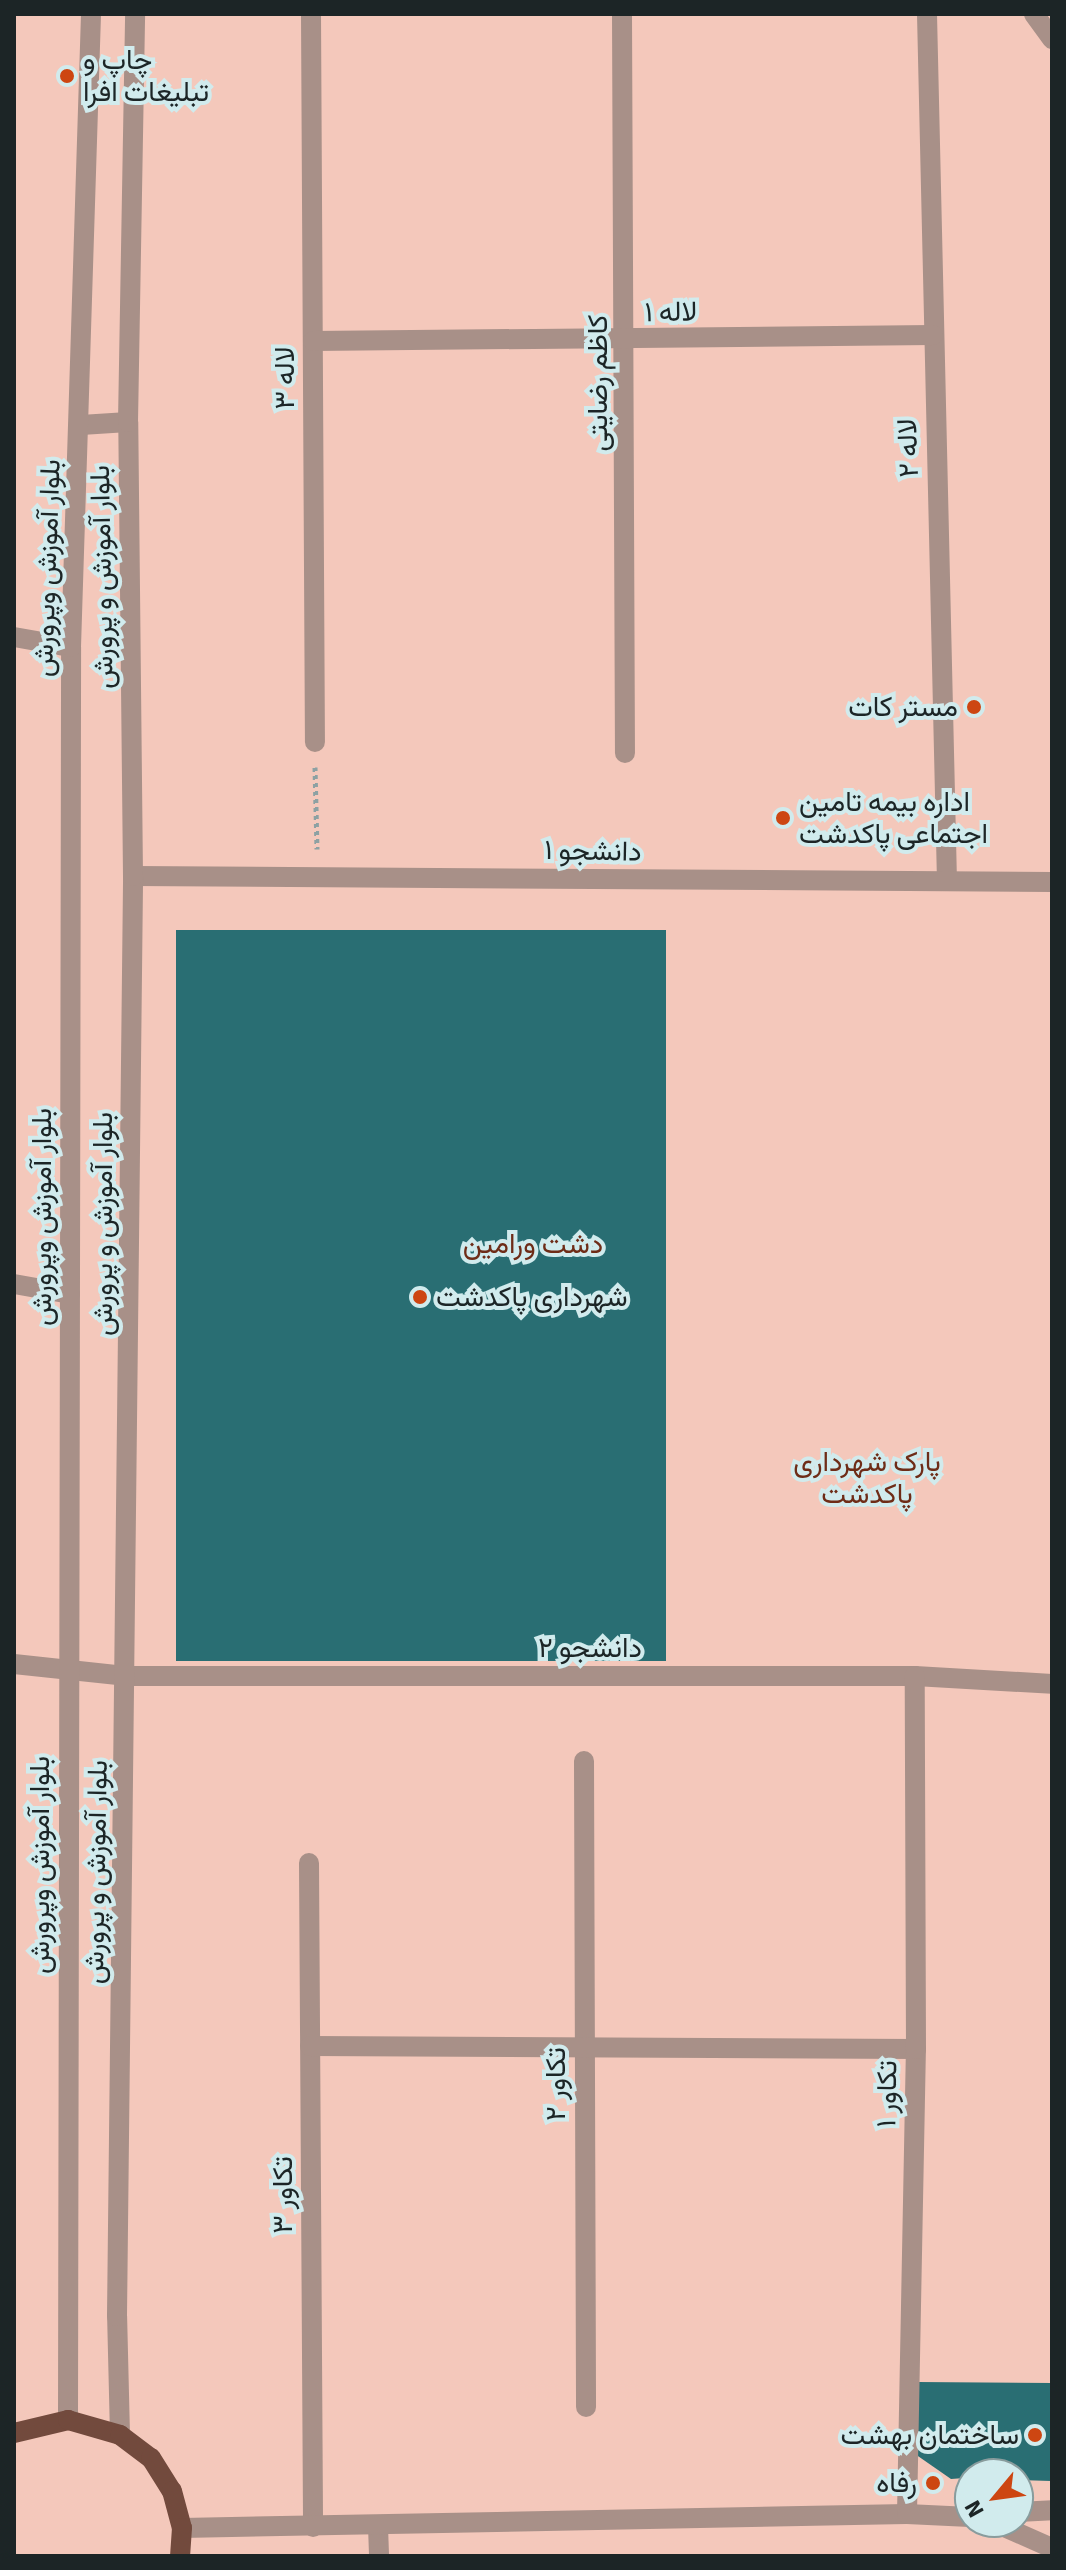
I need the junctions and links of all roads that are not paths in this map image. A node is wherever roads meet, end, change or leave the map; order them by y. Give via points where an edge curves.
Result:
1 (91, 14) edge
2 (135, 14) edge
3 (311, 14) edge
4 (622, 14) edge
5 (927, 14) edge
6 (1034, 14) edge
7 (1052, 39) edge
8 (933, 335) junction
9 (626, 340) junction
10 (313, 341) junction
11 (128, 422) junction
12 (81, 425) junction
13 (14, 637) edge
14 (71, 647) junction
15 (315, 742) road end
16 (625, 753) dead end
17 (133, 876) junction
18 (947, 880) junction
19 (1052, 882) edge
20 (14, 1284) edge
21 (70, 1294) junction
22 (14, 1664) edge
23 (67, 1673) junction
24 (127, 1676) junction
25 (915, 1676) junction
26 (1052, 1684) edge
27 (584, 1761) dead end
28 (309, 1863) dead end
29 (583, 2045) junction
30 (310, 2046) junction
31 (916, 2049) junction
32 (586, 2407) dead end
33 (68, 2420) junction
34 (14, 2433) edge
35 (120, 2435) junction
36 (907, 2514) junction
37 (954, 2516) edge
38 (378, 2526) junction
39 (313, 2527) junction
40 (182, 2528) junction
41 (1029, 2538) edge
42 (1052, 2548) edge
43 (180, 2556) edge
44 (379, 2556) edge

1 - 12 street, بلوار آموزش وپرورش
2 - 11 street, بلوار آموزش و پرورش
3 - 10 street, لاله ۳
4 - 9 street, کاظم رضایتی
5 - 8 street, لاله ۲
6 - 7 street
8 - 9 street, لاله ۱
8 - 18 street, لاله ۲
9 - 10 street, لاله ۱
9 - 16 street, کاظم رضایتی
10 - 15 street, لاله ۳
11 - 12 street
11 - 17 street, بلوار آموزش و پرورش
12 - 14 street, بلوار آموزش وپرورش
13 - 14 street
14 - 21 street, بلوار آموزش وپرورش
17 - 18 street, دانشجو ۱
17 - 24 street, بلوار آموزش و پرورش
18 - 19 street, دانشجو ۱
20 - 21 street
21 - 23 street, بلوار آموزش وپرورش
22 - 23 street, دانشجو ۲
23 - 24 street, دانشجو ۲
23 - 33 street, بلوار آموزش وپرورش
24 - 25 street, دانشجو ۲
24 - 35 street, بلوار آموزش و پرورش via 117,2316
25 - 26 street, دانشجو ۲
25 - 31 street, تکاور ۱
27 - 29 street, تکاور ۲
28 - 30 street, تکاور ۳
29 - 30 street
29 - 31 street
29 - 32 street, تکاور ۲
30 - 39 street, تکاور ۳
31 - 36 street, تکاور ۱
33 - 34 main road
33 - 35 main road
35 - 40 main road via 151,2458 172,2491
36 - 37 street
36 - 38 street
38 - 39 street
38 - 44 street
39 - 40 street
40 - 43 main road
41 - 42 street

